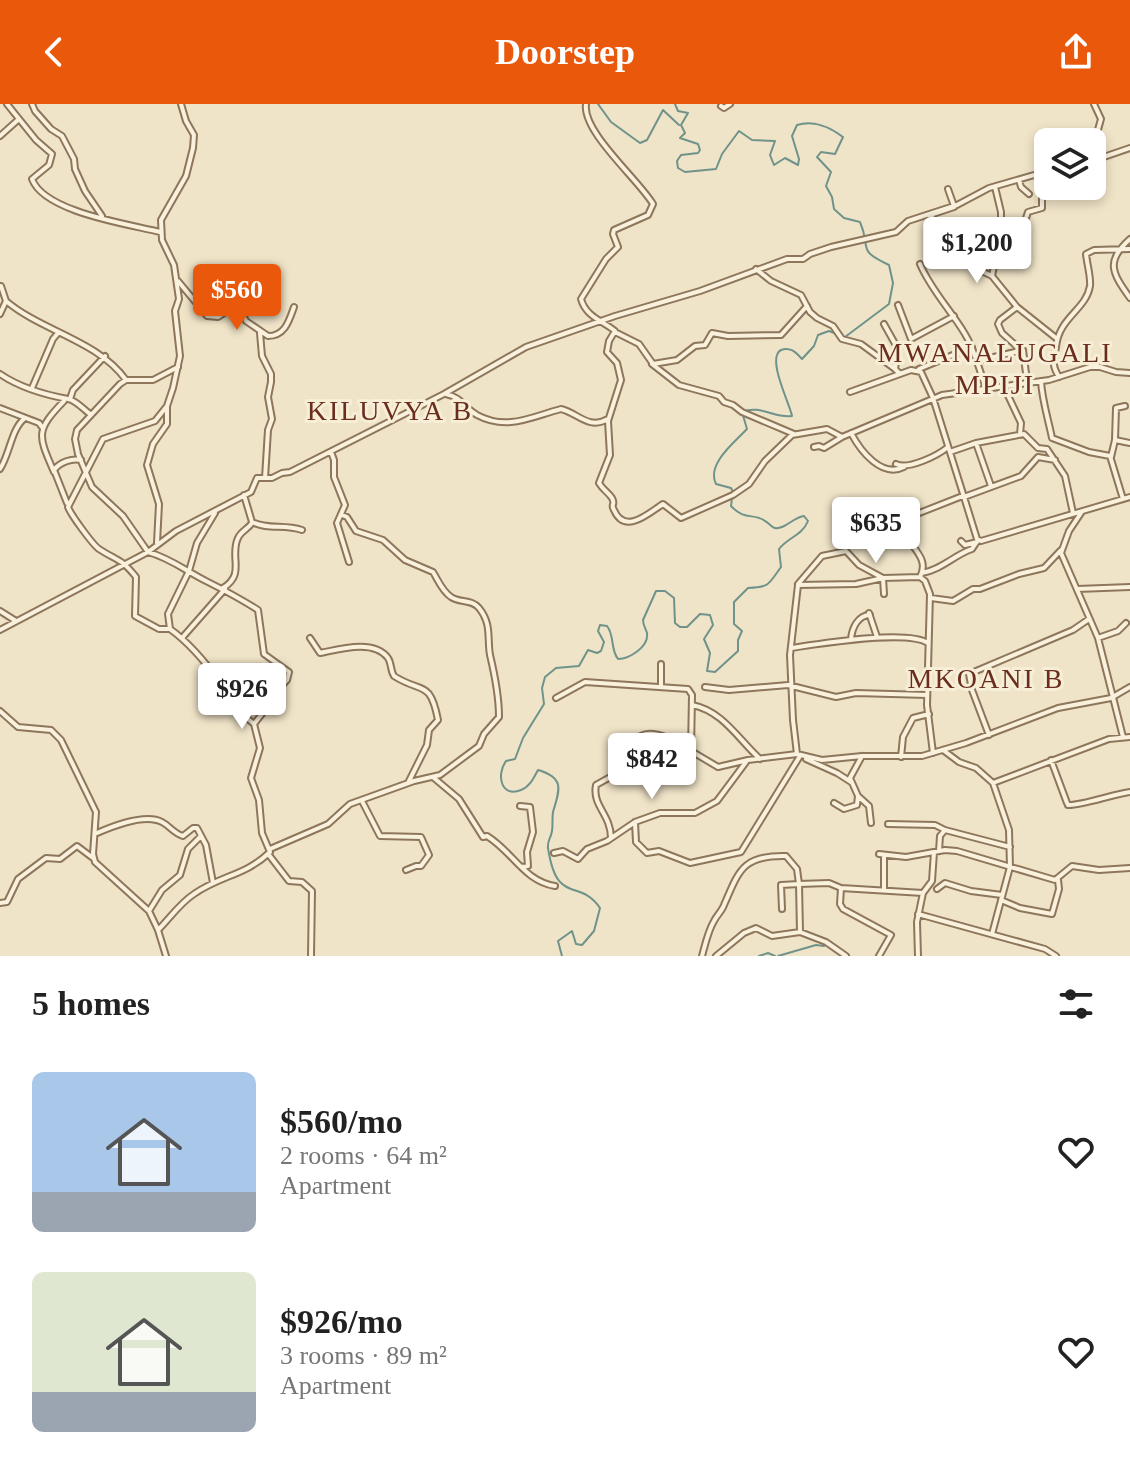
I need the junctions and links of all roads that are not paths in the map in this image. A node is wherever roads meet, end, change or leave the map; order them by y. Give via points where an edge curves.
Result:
1 (7, 104) edge
2 (32, 104) edge
3 (181, 104) edge
4 (586, 104) edge
5 (730, 104) edge
6 (1094, 104) edge
7 (721, 106) edge
8 (19, 119) junction
9 (1098, 128) edge
10 (0, 136) edge
11 (1130, 148) edge
12 (1106, 156) edge
13 (1034, 174) edge
14 (1019, 180) junction
15 (995, 187) junction
16 (948, 189) dead end
17 (1029, 194) dead end
18 (1042, 200) edge
19 (955, 206) junction
20 (932, 214) junction
21 (103, 218) junction
22 (160, 232) junction
23 (1130, 239) edge
24 (1000, 242) junction
25 (1119, 249) junction
26 (1130, 249) edge
27 (920, 264) dead end
28 (756, 269) junction
29 (992, 276) junction
30 (176, 280) junction
31 (1, 286) edge
32 (1130, 298) edge
33 (6, 301) junction
34 (898, 305) dead end
35 (807, 306) junction
36 (294, 307) dead end
37 (1017, 307) junction
38 (0, 314) edge
39 (954, 316) junction
40 (601, 322) junction
41 (884, 324) dead end
42 (260, 332) junction
43 (615, 332) junction
44 (58, 333) junction
45 (1056, 338) junction
46 (972, 347) junction
47 (1021, 350) junction
48 (105, 356) junction
49 (977, 361) junction
50 (651, 364) junction
51 (178, 367) junction
52 (895, 369) junction
53 (917, 370) junction
54 (1130, 373) edge
55 (0, 374) edge
56 (900, 374) junction
57 (1059, 377) junction
58 (126, 380) junction
59 (1027, 381) junction
60 (1041, 381) junction
61 (1004, 387) junction
62 (32, 388) junction
63 (986, 388) junction
64 (850, 392) dead end
65 (444, 394) junction
66 (933, 398) junction
67 (68, 399) junction
68 (167, 406) junction
69 (1125, 406) dead end
70 (0, 408) edge
71 (90, 414) junction
72 (25, 418) junction
73 (609, 419) junction
74 (42, 427) junction
75 (851, 433) junction
76 (794, 434) junction
77 (1020, 434) junction
78 (842, 437) junction
79 (1115, 440) junction
80 (976, 443) junction
81 (1130, 443) edge
82 (814, 447) dead end
83 (949, 449) junction
84 (331, 452) junction
85 (1111, 457) junction
86 (78, 458) junction
87 (1055, 460) junction
88 (896, 464) dead end
89 (904, 467) junction
90 (0, 469) edge
91 (54, 472) junction
92 (85, 472) junction
93 (265, 478) junction
94 (991, 486) junction
95 (244, 495) junction
96 (964, 497) junction
97 (1130, 497) edge
98 (1123, 499) junction
99 (68, 505) junction
100 (216, 511) junction
101 (1082, 512) junction
102 (1073, 514) junction
103 (342, 515) junction
104 (252, 522) junction
105 (302, 530) dead end
106 (961, 541) dead end
107 (978, 542) junction
108 (157, 543) junction
109 (1061, 550) junction
110 (148, 552) junction
111 (349, 562) dead end
112 (124, 563) junction
113 (189, 571) junction
114 (921, 575) junction
115 (883, 578) junction
116 (798, 585) junction
117 (1130, 587) edge
118 (224, 588) junction
119 (1077, 589) junction
120 (884, 594) dead end
121 (930, 598) junction
122 (0, 611) edge
123 (1089, 619) junction
124 (16, 621) junction
125 (1126, 623) dead end
126 (170, 629) junction
127 (0, 630) edge
128 (877, 637) junction
129 (182, 638) junction
130 (310, 638) dead end
131 (1098, 638) junction
132 (851, 639) junction
133 (928, 643) junction
134 (791, 648) junction
135 (661, 664) dead end
136 (792, 686) junction
137 (661, 687) junction
138 (705, 687) dead end
139 (1130, 687) edge
140 (927, 695) junction
141 (556, 698) dead end
142 (1111, 698) junction
143 (692, 705) junction
144 (0, 711) edge
145 (929, 714) junction
146 (254, 724) junction
147 (989, 735) junction
148 (1123, 737) junction
149 (1130, 737) edge
150 (943, 750) junction
151 (691, 751) junction
152 (933, 753) junction
153 (801, 756) junction
154 (862, 756) junction
155 (901, 757) junction
156 (760, 759) junction
157 (748, 760) junction
158 (1051, 760) junction
159 (434, 778) junction
160 (851, 782) junction
161 (409, 783) junction
162 (993, 783) junction
163 (1130, 792) edge
164 (858, 796) junction
165 (362, 801) junction
166 (834, 803) dead end
167 (520, 806) dead end
168 (635, 822) junction
169 (871, 823) dead end
170 (888, 824) dead end
171 (945, 830) junction
172 (96, 833) junction
173 (201, 836) junction
174 (611, 839) junction
175 (1011, 847) junction
176 (269, 852) junction
177 (936, 852) junction
178 (554, 853) dead end
179 (93, 858) junction
180 (522, 867) junction
181 (1010, 867) junction
182 (1130, 868) edge
183 (406, 870) dead end
184 (1058, 880) junction
185 (213, 883) junction
186 (799, 884) junction
187 (555, 886) dead end
188 (841, 888) junction
189 (937, 889) dead end
190 (884, 890) junction
191 (923, 893) junction
192 (1002, 897) junction
193 (0, 903) edge
194 (782, 909) dead end
195 (149, 911) junction
196 (918, 914) junction
197 (158, 930) junction
198 (800, 932) junction
199 (992, 934) junction
200 (166, 956) edge
201 (311, 956) edge
202 (702, 956) edge
203 (716, 956) edge
204 (846, 956) edge
205 (879, 956) edge
206 (918, 956) edge
207 (1056, 956) edge

1 - 8 street
2 - 21 street via 62,136
3 - 22 street via 194,135 193,148
4 - 40 street via 597,137 654,207 614,230 618,247 582,294 582,305
5 - 7 street
6 - 9 street via 1101,119
8 - 10 street
8 - 21 street via 52,154 32,183 60,205
11 - 12 street
13 - 14 street
14 - 15 street
14 - 17 street
15 - 19 street
15 - 24 street
16 - 19 street
18 - 24 street via 1042,208 1028,212 1022,229
19 - 20 street
20 - 28 street via 889,234
20 - 29 street via 947,255
21 - 22 street
22 - 30 street
23 - 25 street
24 - 29 street
25 - 26 street
25 - 32 street via 1113,258 1115,270
25 - 45 street via 1086,254 1090,285
27 - 39 street
28 - 35 street via 801,295
28 - 40 street
29 - 37 street
30 - 42 street via 207,316 214,319 238,304 246,321
30 - 51 street
31 - 33 street
33 - 38 street
33 - 44 street
34 - 39 street via 911,339
35 - 50 street via 781,335 712,333 705,345 695,346 682,358
35 - 52 street via 842,339 861,344
36 - 42 street via 280,333
37 - 45 street
37 - 47 street via 998,324
39 - 46 street
40 - 43 street
40 - 65 street via 526,347
41 - 52 street via 898,349
42 - 93 street via 262,356 271,374
43 - 50 street via 637,343
43 - 73 street via 607,352 617,363 621,386
44 - 48 street
44 - 62 street
45 - 57 street via 1053,364
46 - 49 street
46 - 53 street
47 - 49 street
47 - 59 street
48 - 58 street
48 - 67 street
49 - 63 street
50 - 76 street via 679,385 719,396
51 - 58 street via 153,380
51 - 68 street
52 - 56 street
53 - 56 street
53 - 66 street
54 - 57 street via 1100,367
55 - 62 street
56 - 64 street
57 - 60 street
58 - 71 street
59 - 60 street
59 - 61 street
60 - 85 street via 1052,438
61 - 63 street
61 - 77 street via 1021,423
62 - 67 street
63 - 66 street
65 - 73 street via 459,398 474,414 510,425 561,409 587,422
65 - 84 street
66 - 75 street
66 - 83 street
67 - 71 street
67 - 74 street
68 - 92 street via 155,421 103,439
68 - 108 street via 167,424 147,465 159,504
69 - 79 street via 1116,408
70 - 72 street
71 - 86 street via 76,435
72 - 74 street
72 - 90 street
73 - 76 street via 611,453 599,483 612,498 614,511 631,522 663,504 683,518 733,495
74 - 91 street via 42,443
75 - 78 street
75 - 89 street via 879,467
76 - 78 street via 827,429
77 - 80 street
77 - 87 street via 1047,449
78 - 82 street via 824,448
79 - 81 street
79 - 85 street
80 - 83 street
80 - 94 street
83 - 89 street
83 - 96 street
84 - 93 street
84 - 103 street via 345,505
85 - 98 street
86 - 91 street
86 - 92 street
87 - 94 street via 1038,457 1021,476
87 - 102 street via 1065,476
88 - 89 street
91 - 99 street
92 - 99 street
92 - 110 street via 94,490 123,516
93 - 95 street via 255,480
94 - 96 street
95 - 100 street
95 - 104 street
96 - 107 street
96 - 114 street via 904,519 903,532 923,561
97 - 98 street
98 - 101 street
99 - 112 street via 93,544
100 - 108 street
100 - 113 street via 197,543
101 - 102 street
101 - 109 street
102 - 107 street
103 - 111 street via 337,523
103 - 159 street via 356,531 383,540 405,560 433,572 452,598 477,606 489,629 499,717 479,746
104 - 105 street
104 - 118 street via 239,535 236,575
106 - 107 street
107 - 114 street
108 - 110 street
109 - 119 street
109 - 121 street via 1044,568 973,589 953,601
110 - 112 street
110 - 113 street
112 - 124 street
112 - 126 street via 138,581 135,616
113 - 118 street
113 - 126 street via 168,614
114 - 115 street
114 - 121 street
115 - 116 street
115 - 116 street via 841,551 822,556
115 - 120 street
116 - 134 street
117 - 119 street
118 - 129 street
118 - 146 street via 258,610 266,656 289,672
119 - 123 street
121 - 133 street
122 - 124 street
123 - 131 street
123 - 147 street via 969,674
124 - 127 street
125 - 131 street
126 - 129 street
128 - 132 street
128 - 132 street via 869,613 859,619
128 - 133 street
129 - 146 street
130 - 161 street via 320,653 378,649 390,661 394,676 421,686 434,699 438,720
131 - 142 street
132 - 134 street
133 - 140 street
134 - 136 street
135 - 137 street
136 - 138 street
136 - 140 street via 836,697
136 - 153 street
137 - 141 street via 585,682
137 - 143 street via 688,689
139 - 142 street
140 - 145 street
142 - 147 street via 1050,710
142 - 148 street
143 - 151 street
143 - 156 street via 732,727
144 - 172 street via 18,727 51,730 61,740 94,807
145 - 152 street
145 - 155 street via 913,718 901,742
146 - 176 street via 259,752 251,778
147 - 150 street
148 - 149 street
148 - 158 street
150 - 152 street
150 - 162 street
151 - 157 street via 718,767
151 - 174 street via 666,735 647,734 634,748 632,778 614,775 596,785 595,798 608,817
152 - 155 street
153 - 154 street
153 - 156 street
153 - 160 street
153 - 168 street via 741,852 690,863 657,851 647,853 636,842
154 - 155 street
154 - 160 street
156 - 157 street
157 - 168 street via 717,801 696,813 660,813
158 - 162 street
158 - 163 street via 1067,804
159 - 161 street
159 - 180 street via 459,799 483,837 507,849
160 - 164 street
161 - 165 street
162 - 175 street
164 - 166 street via 855,807 844,809
164 - 169 street via 869,806
165 - 176 street
165 - 183 street via 380,836 423,839 429,855 421,866
167 - 180 street via 530,807 533,832 528,866
168 - 174 street
170 - 171 street
171 - 175 street
171 - 177 street
172 - 173 street via 146,820 163,822 181,836 195,827
172 - 179 street
173 - 185 street
173 - 195 street via 188,849 180,875
174 - 178 street via 578,859 563,851
175 - 181 street
176 - 185 street via 248,870
176 - 201 street via 289,881 302,882 312,891
177 - 181 street via 957,851
177 - 190 street via 881,854
177 - 191 street via 932,881
179 - 193 street via 77,846 60,859 46,858 21,876 7,902
179 - 195 street
180 - 187 street via 530,877
181 - 184 street
181 - 192 street
182 - 184 street via 1072,866
184 - 192 street via 1052,914 1020,908
185 - 197 street via 193,894
186 - 188 street
186 - 194 street via 781,885
186 - 198 street
186 - 202 street via 797,869 786,856 760,858 743,868 712,923
188 - 190 street
188 - 205 street via 843,909 891,935
189 - 192 street via 945,883
190 - 191 street
191 - 196 street
192 - 199 street
195 - 197 street
196 - 199 street
196 - 206 street
197 - 200 street
198 - 203 street via 772,936 756,928
198 - 204 street
199 - 207 street

